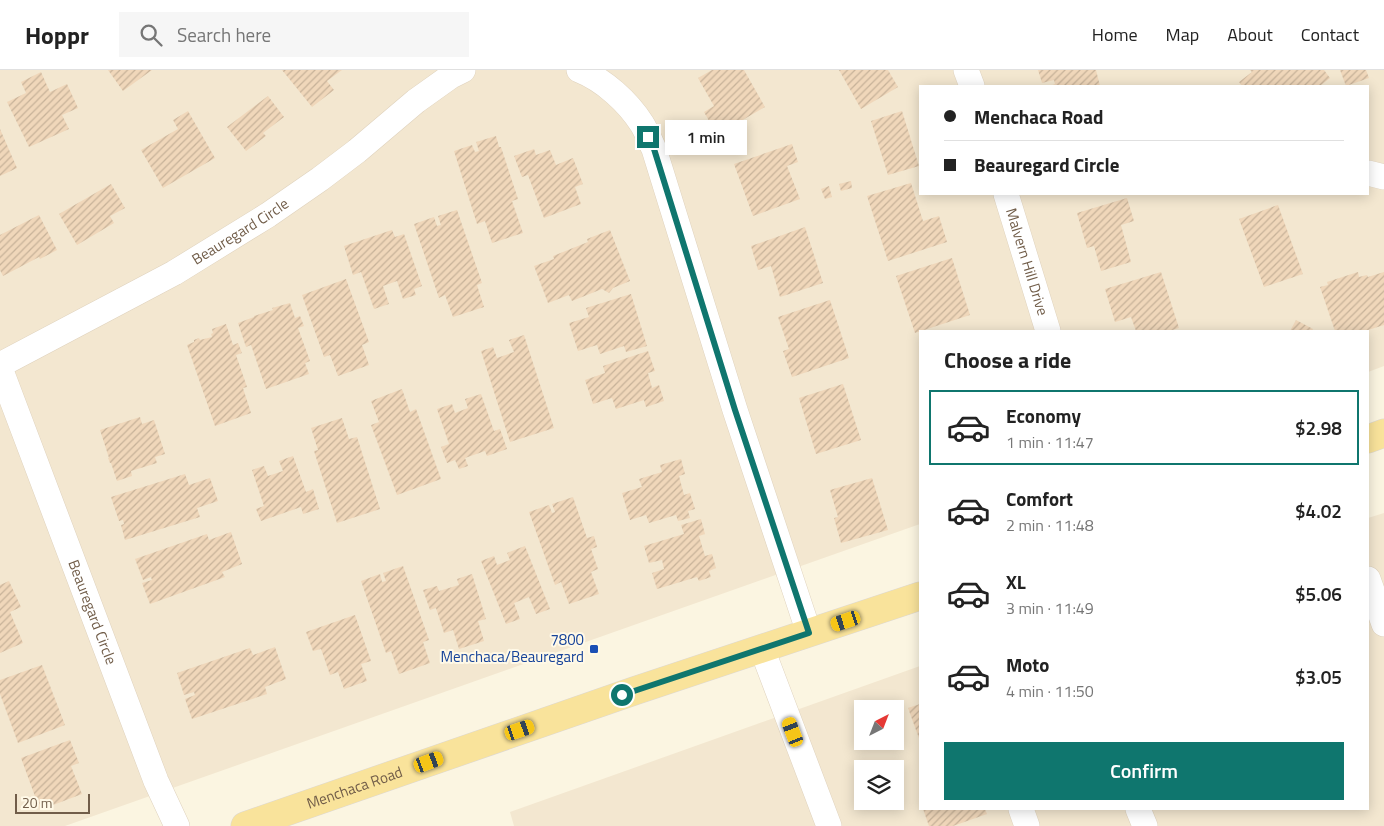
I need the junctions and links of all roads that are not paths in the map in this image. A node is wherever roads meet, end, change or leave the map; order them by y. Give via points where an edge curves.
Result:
1 (463, 70) edge
2 (579, 70) edge
3 (966, 70) edge
4 (972, 85) edge
5 (1369, 173) edge
6 (1384, 177) edge
7 (1006, 195) edge
8 (1048, 330) edge
9 (0, 367) edge
10 (1384, 434) edge
11 (1369, 439) edge
12 (1369, 582) edge
13 (919, 596) edge
14 (1384, 624) edge
15 (809, 633) junction
16 (762, 649) junction
17 (1021, 810) edge
18 (1138, 810) edge
19 (177, 826) edge
20 (246, 826) edge
21 (830, 826) edge
22 (1027, 826) edge
23 (1145, 826) edge

1 - 9 street, Beauregard Circle via 416,101 320,179 268,215 174,273
2 - 15 street via 605,86 625,104 642,124 654,149
3 - 4 street
5 - 6 street
7 - 8 street, Malvern Hill Drive
9 - 19 street, Beauregard Circle via 156,781
10 - 11 main road
12 - 14 street
13 - 15 main road, Menchaca Road
15 - 16 main road, Menchaca Road
16 - 20 main road, Menchaca Road
16 - 21 street
17 - 22 street
18 - 23 street

